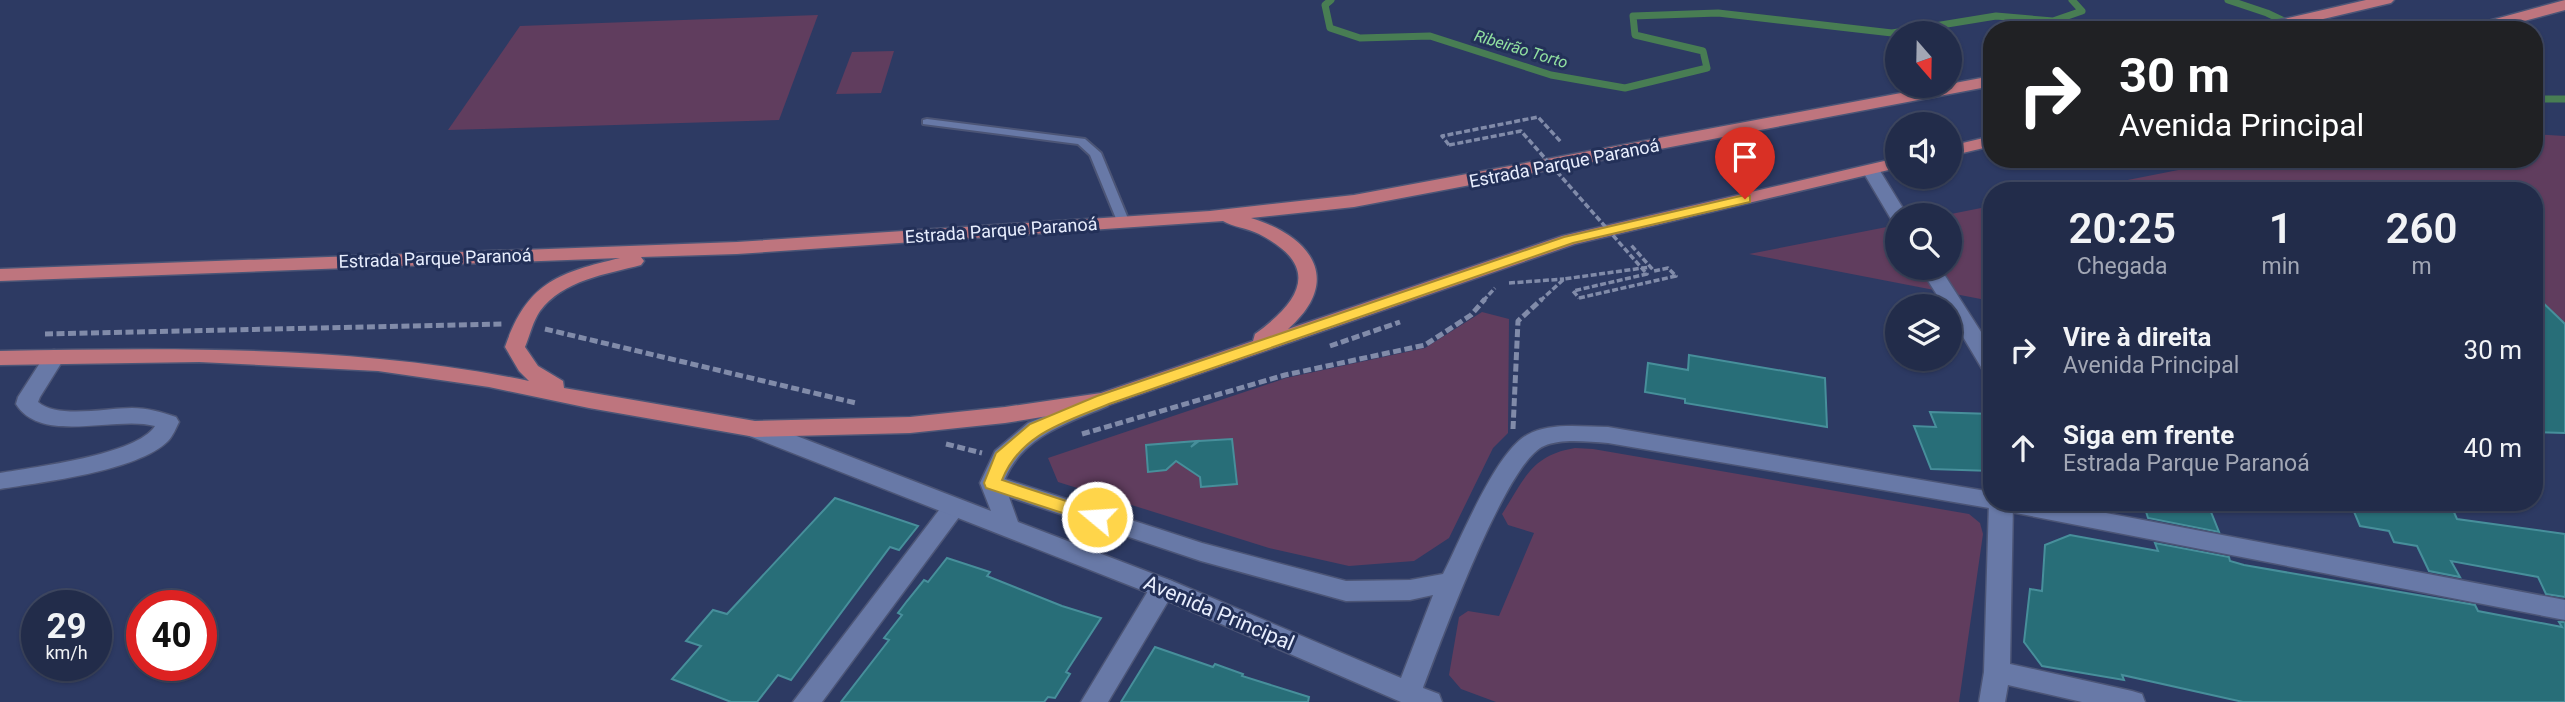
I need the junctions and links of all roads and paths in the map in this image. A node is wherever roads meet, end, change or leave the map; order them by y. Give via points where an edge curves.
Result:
1 (2386, 0) edge
2 (2565, 5) edge
3 (2297, 21) edge
4 (2505, 21) edge
5 (1983, 83) edge
6 (927, 122) dead end
7 (1983, 143) edge
8 (1962, 148) edge
9 (1578, 161) junction
10 (1885, 166) edge
11 (1871, 170) junction
12 (1891, 203) edge
13 (1210, 217) junction
14 (1123, 221) junction
15 (1644, 242) dead end
16 (1631, 245) junction
17 (737, 248) junction
18 (1618, 249) dead end
19 (1650, 267) junction
20 (0, 275) edge
21 (1524, 275) dead end
22 (1938, 280) edge
23 (523, 324) junction
24 (41, 334) dead end
25 (1243, 352) junction
26 (1983, 353) edge
27 (54, 357) junction
28 (0, 358) edge
29 (1103, 400) junction
30 (589, 401) junction
31 (858, 403) dead end
32 (910, 425) junction
33 (755, 429) junction
34 (1070, 438) dead end
35 (1003, 457) junction
36 (1512, 461) junction
37 (0, 481) edge
38 (992, 483) junction
39 (1983, 499) edge
40 (954, 507) junction
41 (2001, 511) edge
42 (2048, 511) edge
43 (1007, 526) junction
44 (1451, 582) junction
45 (1163, 589) junction
46 (2565, 610) edge
47 (1997, 672) junction
48 (1419, 697) edge
49 (806, 702) edge
50 (1094, 702) edge
51 (1992, 702) edge
52 (2132, 702) edge

1 - 3 main road
2 - 4 main road
5 - 9 main road, Estrada Parque Paranoá
6 - 14 lane via 1081,141 1095,153
7 - 8 main road
9 - 13 main road, Estrada Parque Paranoá via 1354,201
9 - 19 path, bridge via 1538,117 1442,136 1449,145 1521,131 1647,274 1573,291 1579,298 1675,276 1668,268 1654,271
10 - 11 main road
11 - 12 street
11 - 25 main road via 1569,240
13 - 14 main road, Estrada Parque Paranoá
13 - 25 main road via 1259,226 1297,251 1308,269 1308,288 1298,308 1284,324
14 - 17 main road, Estrada Parque Paranoá
15 - 16 path
16 - 18 path
16 - 19 path
17 - 20 main road, Estrada Parque Paranoá
17 - 23 main road via 593,270 557,287 535,304
19 - 36 path via 1564,279 1518,321
21 - 34 path via 1497,284 1471,316 1424,345 1285,376
22 - 26 street
23 - 24 path
23 - 30 main road via 514,347 521,361 534,376
23 - 31 path
25 - 29 main road
27 - 28 main road
27 - 30 main road via 200,355 378,364
27 - 37 street via 29,397 30,410 56,418 161,418 168,422 168,429 120,457
29 - 32 main road
29 - 35 street via 1036,428
30 - 33 main road
32 - 33 main road
32 - 35 path via 942,443
33 - 40 street, Avenida Principal
35 - 38 street
36 - 39 street via 1535,440 1583,432
36 - 44 street
38 - 43 street
38 - 44 street via 1201,552 1346,591 1410,590
40 - 43 street, Avenida Principal
40 - 49 street
41 - 47 street
42 - 46 street
43 - 45 street, Avenida Principal
44 - 48 street
45 - 48 street, Avenida Principal
45 - 50 street
47 - 51 street
47 - 52 street

